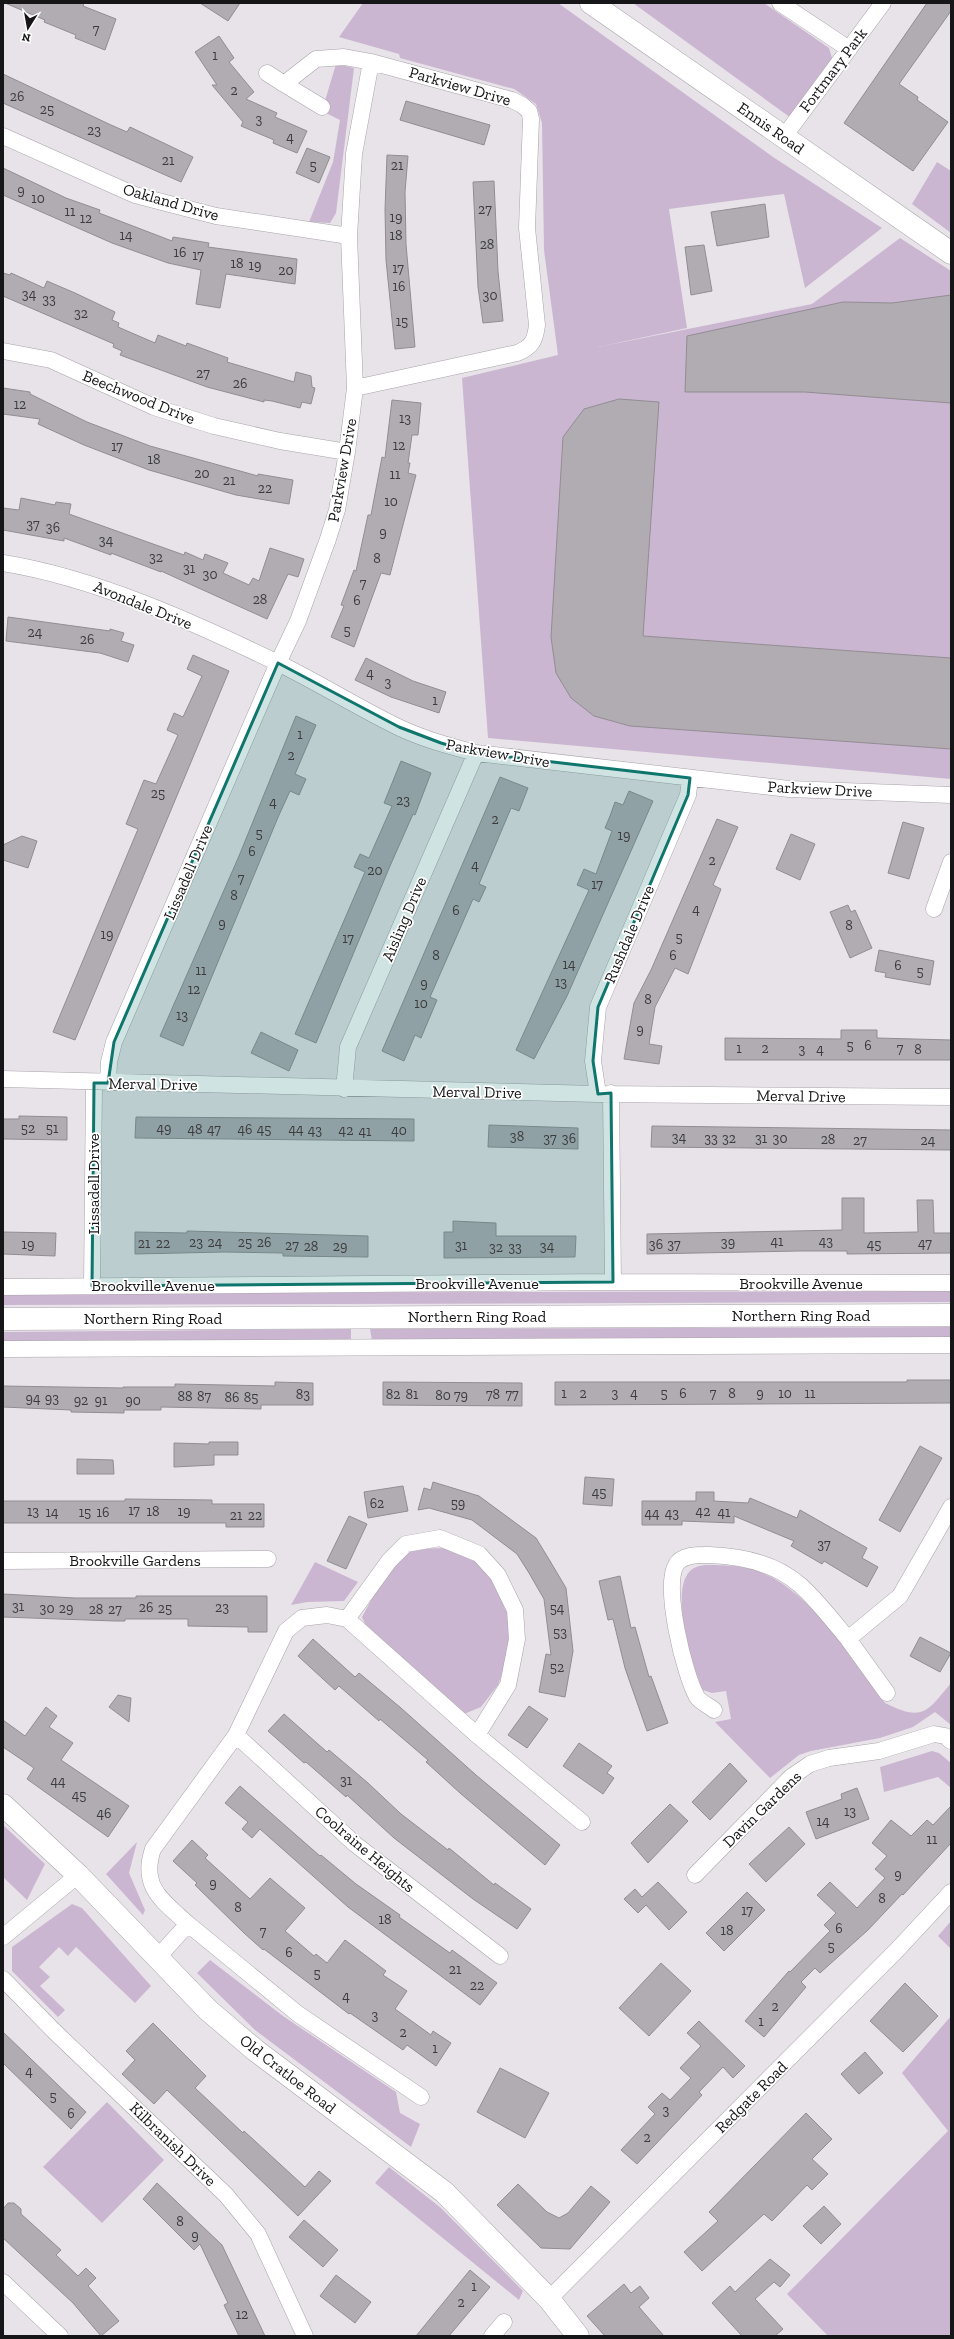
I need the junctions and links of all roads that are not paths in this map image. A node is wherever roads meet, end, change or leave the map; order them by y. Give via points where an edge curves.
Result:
1 (591, 3) edge
2 (780, 3) edge
3 (883, 3) edge
4 (849, 49) junction
5 (371, 62) junction
6 (267, 73) dead end
7 (284, 84) junction
8 (322, 108) dead end
9 (3, 136) edge
10 (783, 138) junction
11 (349, 236) junction
12 (951, 253) edge
13 (3, 351) edge
14 (355, 388) junction
15 (347, 452) junction
16 (3, 563) edge
17 (278, 663) junction
18 (476, 753) junction
19 (690, 778) junction
20 (951, 795) edge
21 (951, 862) edge
22 (934, 909) dead end
23 (3, 1078) edge
24 (101, 1083) junction
25 (344, 1089) junction
26 (604, 1094) junction
27 (951, 1097) edge
28 (613, 1282) junction
29 (951, 1283) edge
30 (92, 1286) junction
31 (3, 1287) edge
32 (951, 1315) edge
33 (3, 1319) edge
34 (951, 1345) edge
35 (3, 1349) edge
36 (951, 1507) edge
37 (268, 1559) dead end
38 (3, 1561) edge
39 (347, 1618) junction
40 (848, 1639) junction
41 (887, 1693) dead end
42 (714, 1710) dead end
43 (236, 1735) junction
44 (477, 1735) junction
45 (951, 1741) edge
46 (3, 1805) edge
47 (582, 1822) dead end
48 (78, 1875) junction
49 (695, 1875) dead end
50 (951, 1892) edge
51 (188, 1924) junction
52 (3, 1937) edge
53 (500, 1956) dead end
54 (158, 1957) junction
55 (3, 1979) edge
56 (421, 2097) dead end
57 (3, 2282) edge
58 (549, 2299) junction
59 (504, 2322) dead end
60 (60, 2336) edge
61 (305, 2336) edge
62 (492, 2336) edge
63 (578, 2336) edge

1 - 10 main road, Ennis Road
2 - 4 street
3 - 4 street, Fortmary Park
4 - 10 street, Fortmary Park
5 - 7 street via 344,57 316,60
5 - 11 street, Parkview Drive via 354,154
5 - 14 street, Parkview Drive via 512,100 529,111 532,128 527,228 537,325 535,340 529,348 517,353
6 - 7 street
7 - 8 street
9 - 11 street, Oakland Drive via 135,195 216,216
10 - 12 main road, Ennis Road
11 - 14 street, Parkview Drive
13 - 15 street, Beechwood Drive via 51,360 154,407 214,426 280,441
14 - 15 street, Parkview Drive
15 - 17 street, Parkview Drive via 337,510 328,539 298,621
16 - 17 street, Avondale Drive via 86,582 136,600
17 - 18 street, Parkview Drive via 399,727 441,744
17 - 24 street, Lissadell Drive via 114,1042
18 - 19 street, Parkview Drive
18 - 25 street, Aisling Drive via 348,1048
19 - 20 street, Parkview Drive via 789,788
19 - 26 street, Rushdale Drive via 688,795 598,1007 593,1061
21 - 22 street
23 - 24 street, Merval Drive
24 - 25 street, Merval Drive
24 - 30 street, Lissadell Drive
25 - 26 street, Merval Drive
26 - 27 street, Merval Drive
26 - 28 street, Rushdale Drive
28 - 29 street, Brookville Avenue
28 - 30 street, Brookville Avenue
30 - 31 street, Brookville Avenue
32 - 33 main road, Northern Ring Road
34 - 35 street
36 - 40 street via 900,1596
37 - 38 street, Brookville Gardens
39 - 43 street via 327,1615 302,1618 286,1631
39 - 44 street
39 - 44 street via 389,1561 406,1544 440,1538 479,1554 498,1575 515,1610 517,1639 508,1685
40 - 41 street
40 - 42 street via 800,1584 778,1572 753,1561 732,1556 688,1556 677,1563 672,1574 676,1627 685,1664 698,1698
43 - 51 street via 153,1849 150,1859 150,1881 157,1896
43 - 53 street, Coolraine Heights via 355,1844
44 - 47 street
45 - 49 street, Davin Gardens via 945,1736 934,1734 879,1750 829,1758 810,1764 791,1777
46 - 48 main road, Old Cratloe Road
48 - 52 street
48 - 54 main road, Old Cratloe Road
50 - 58 street, Redgate Road via 897,1950
51 - 54 street
51 - 56 street via 298,2014
54 - 58 main road, Old Cratloe Road via 190,1994 255,2050 444,2192
55 - 61 street, Kilbranish Drive via 236,2207 263,2244
57 - 60 street
58 - 63 main road, Old Cratloe Road
59 - 62 street

